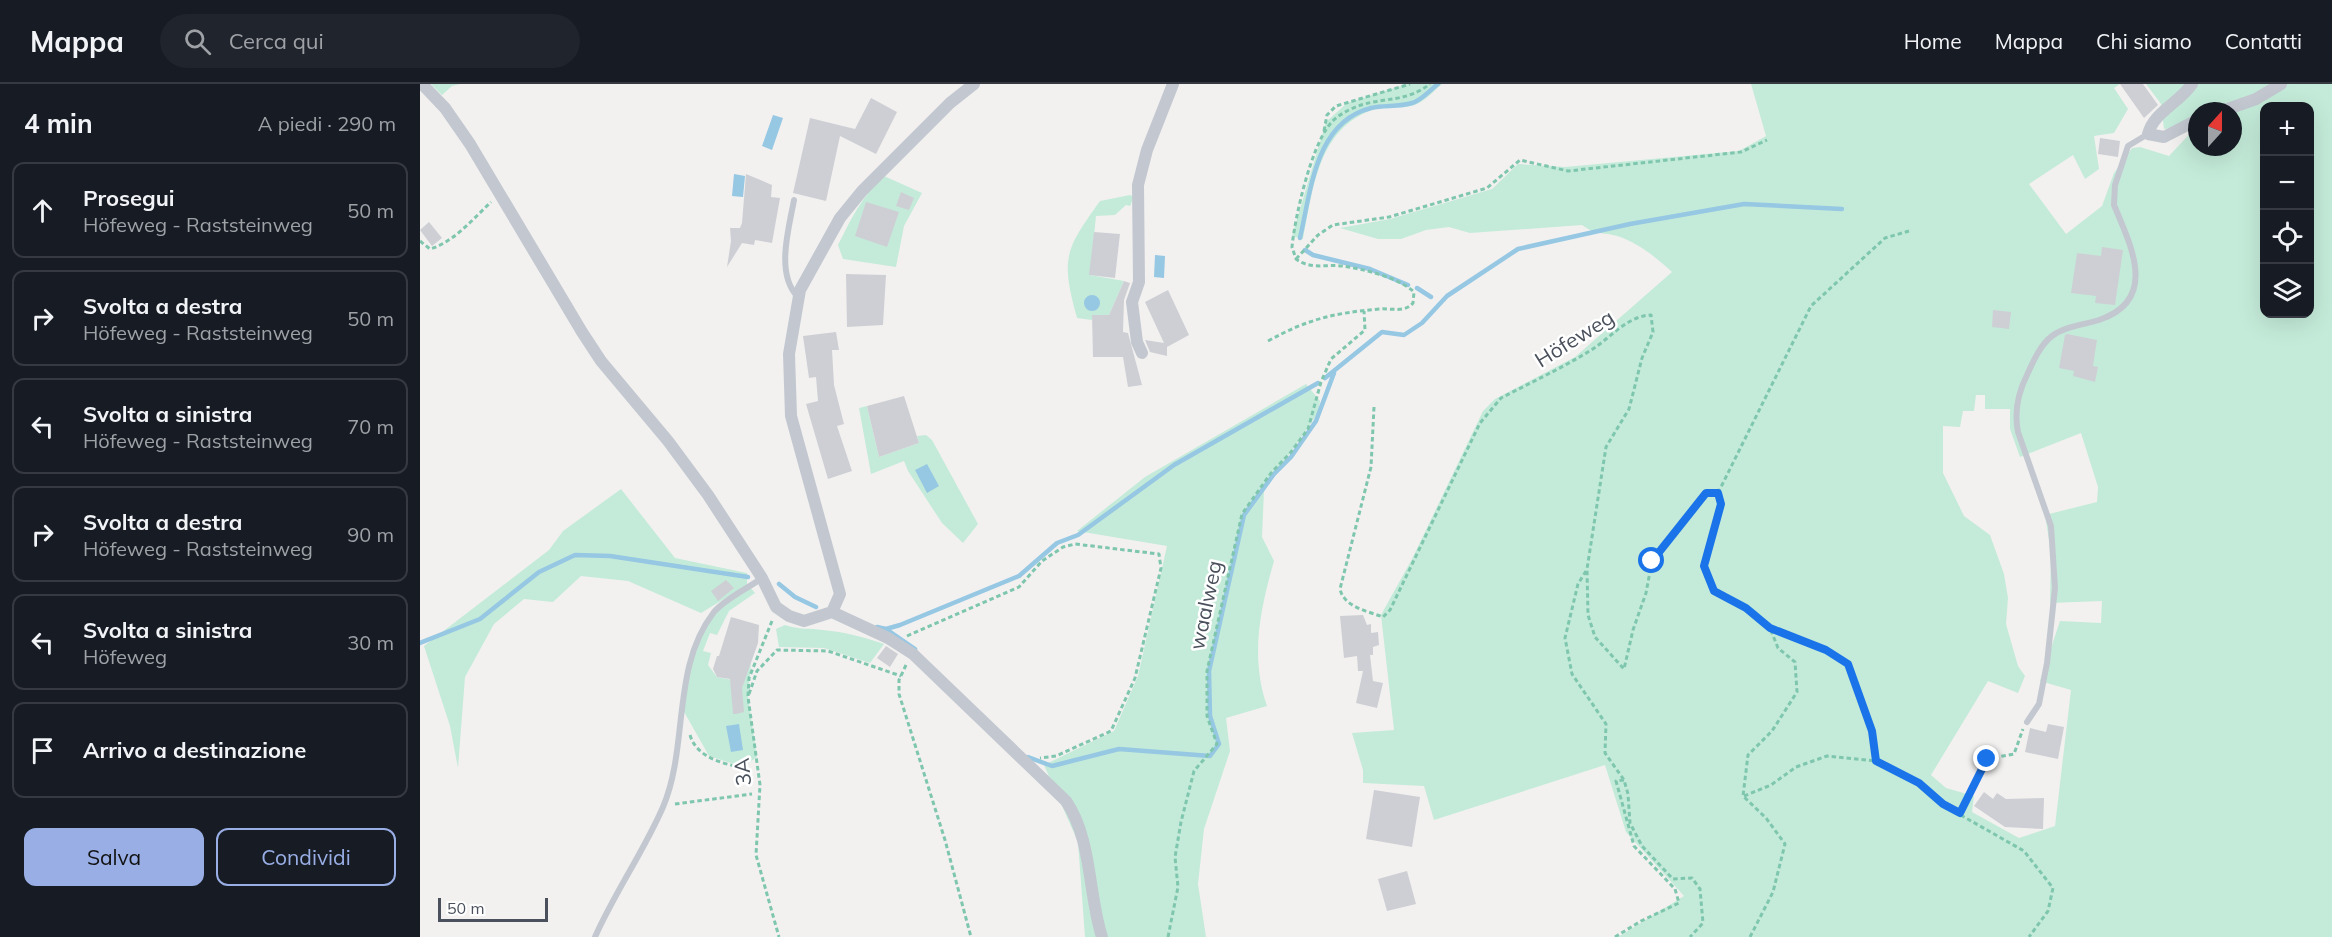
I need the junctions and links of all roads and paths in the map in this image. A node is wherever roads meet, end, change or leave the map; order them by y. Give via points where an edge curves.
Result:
1 (422, 84) edge
2 (974, 84) edge
3 (1173, 84) edge
4 (1410, 84) edge
5 (1430, 84) edge
6 (2192, 84) edge
7 (2281, 84) edge
8 (2242, 104) edge
9 (2188, 125) edge
10 (1324, 132) junction
11 (2148, 134) junction
12 (1767, 140) dead end
13 (794, 200) dead end
14 (493, 201) dead end
15 (1909, 231) dead end
16 (420, 241) edge
17 (1296, 259) junction
18 (799, 298) junction
19 (1364, 311) junction
20 (1268, 340) dead end
21 (1142, 352) dead end
22 (1374, 408) dead end
23 (1718, 493) junction
24 (1587, 569) junction
25 (762, 578) junction
26 (776, 607) junction
27 (832, 612) junction
28 (1770, 628) junction
29 (910, 634) junction
30 (895, 642) junction
31 (916, 648) junction
32 (901, 676) junction
33 (748, 698) junction
34 (682, 714) junction
35 (2027, 722) joint
36 (1035, 755) dead end
37 (1876, 761) junction
38 (735, 766) dead end
39 (1624, 780) junction
40 (752, 794) dead end
41 (1743, 796) junction
42 (664, 806) junction
43 (1960, 813) junction
44 (595, 937) edge
45 (779, 937) edge
46 (971, 937) edge
47 (1102, 937) edge
48 (1168, 937) edge
49 (1616, 937) edge
50 (1690, 937) edge
51 (1750, 937) edge
52 (2029, 937) edge

1 - 25 street via 470,144 601,361 702,486
2 - 18 street via 915,137 855,200 824,245
3 - 21 street via 1138,185 1140,282 1132,302
4 - 10 path via 1336,106 1327,115
5 - 10 path via 1403,99 1359,106 1340,115
6 - 11 street via 2183,97 2154,119
7 - 8 street
9 - 11 street via 2164,137
10 - 17 path via 1309,169 1293,232
11 - 35 lane via 2128,146 2113,195 2137,264 2131,295 2115,314 2062,330 2049,338 2035,358 2017,403 2018,432 2051,526 2055,588 2039,704
12 - 17 path via 1741,152 1568,171 1520,160 1487,188 1389,217 1333,225
13 - 18 lane via 784,252 791,290
14 - 16 path via 438,247 429,249
15 - 23 path via 1885,238 1811,306
17 - 19 path via 1317,267 1359,269 1411,289 1415,299 1407,308
18 - 27 street via 789,354 788,392 797,444 838,579 840,594
19 - 20 path via 1314,318
19 - 48 path, waalweg via 1365,330 1331,359 1308,429 1242,514 1207,671 1207,716 1217,744 1194,771 1181,822 1175,857 1178,887
22 - 24 path, Höfeweg via 1371,467 1340,589 1349,604 1383,617 1390,610 1480,423 1493,407 1501,398 1590,351 1631,320 1651,315 1653,332 1629,408 1606,447
23 - 24 path via 1706,493 1652,561 1624,669 1595,638 1588,615
23 - 28 path via 1721,504 1704,566 1714,591 1746,608
24 - 39 path via 1578,584 1565,638 1572,674 1606,724 1605,753
25 - 26 street
25 - 34 lane via 715,610 706,624 689,671
26 - 27 street via 804,621
26 - 33 path, 3A via 749,678
27 - 30 street
28 - 37 path via 1826,650 1848,664 1872,731
28 - 41 path via 1778,648 1795,662 1797,692 1772,731 1748,755
29 - 30 path
29 - 31 path
29 - 36 path via 1019,587 1042,561 1063,547 1075,544 1159,554 1161,568 1135,678 1111,731 1056,756
30 - 31 street
31 - 32 path
31 - 47 street via 1066,801 1078,819
32 - 33 path via 828,651 777,650 757,671
32 - 46 path via 899,694
33 - 45 path, 3A via 760,785 756,855
34 - 38 path via 692,741 701,752 714,761
34 - 42 lane
35 - 43 path via 2014,754 1987,759
37 - 41 path via 1827,756 1796,767 1771,785
37 - 43 path via 1919,783
39 - 49 path via 1616,781 1634,846 1675,889 1679,903
39 - 50 path via 1630,823 1642,846 1673,879 1692,878 1700,889 1703,923
40 - 42 path
41 - 51 path via 1785,844 1773,892
42 - 44 lane
43 - 52 path via 2024,851 2054,888 2048,911

